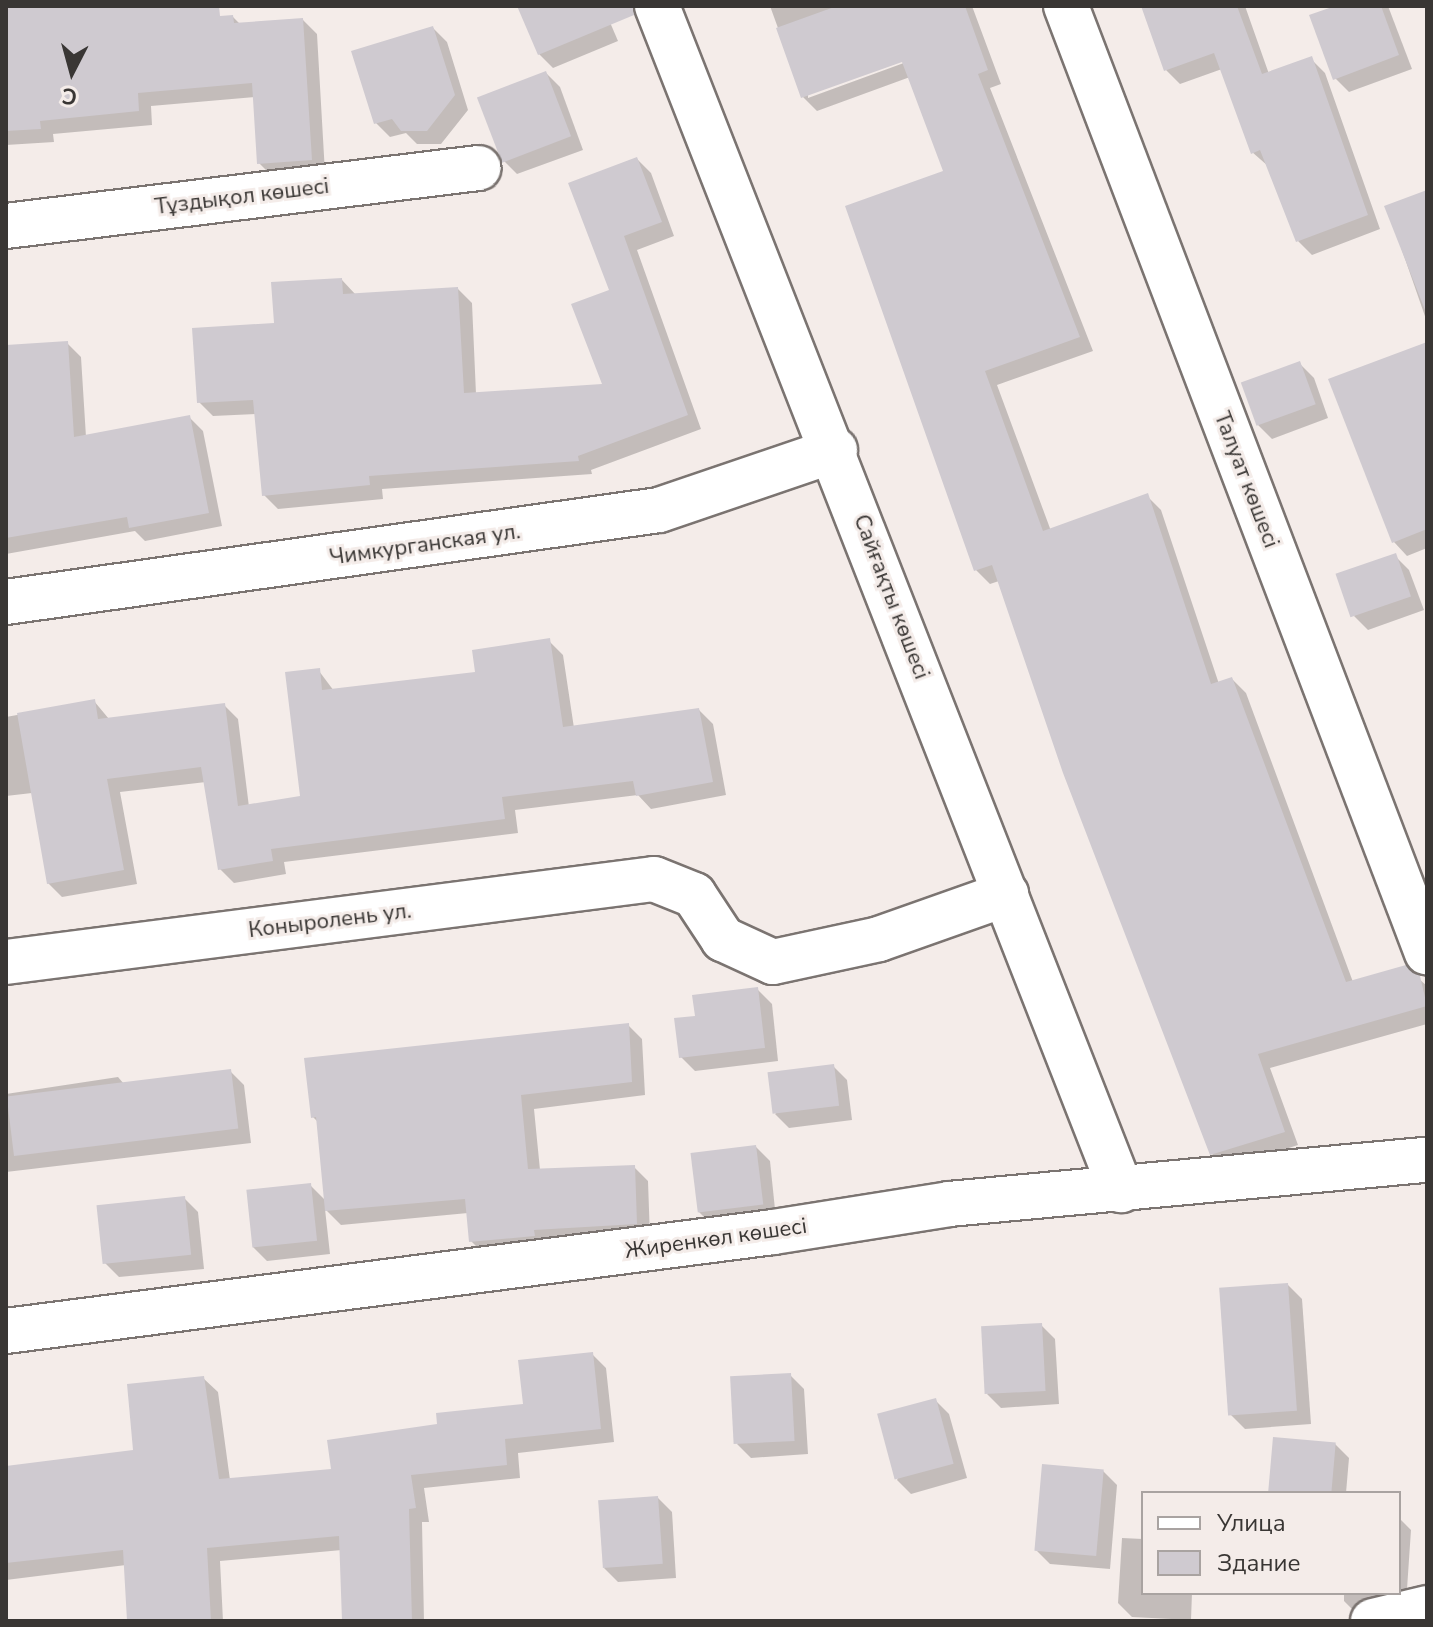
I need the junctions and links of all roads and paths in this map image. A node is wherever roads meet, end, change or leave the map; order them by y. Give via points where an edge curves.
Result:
1 (657, 6) edge
2 (1066, 6) edge
3 (478, 168) dead end
4 (6, 226) edge
5 (835, 450) junction
6 (6, 602) edge
7 (1006, 894) junction
8 (1427, 953) edge
9 (6, 962) edge
10 (1427, 1160) edge
11 (1121, 1190) junction
12 (6, 1331) edge
13 (1427, 1608) edge
14 (1373, 1621) edge

1 - 5 street, Сайғақты көшесі
2 - 8 street, Талуат көшесі
3 - 4 street, Тұздықол көшесі
5 - 6 street, Чимкурганская ул. via 659,510
5 - 7 street, Сайғақты көшесі
7 - 9 street, Коныролень ул. via 879,939 773,962 723,939 694,895 654,879
7 - 11 street, Сайғақты көшесі
10 - 11 street, Жиренкөл көшесі
11 - 12 street, Жиренкөл көшесі via 949,1204 773,1232
13 - 14 street

